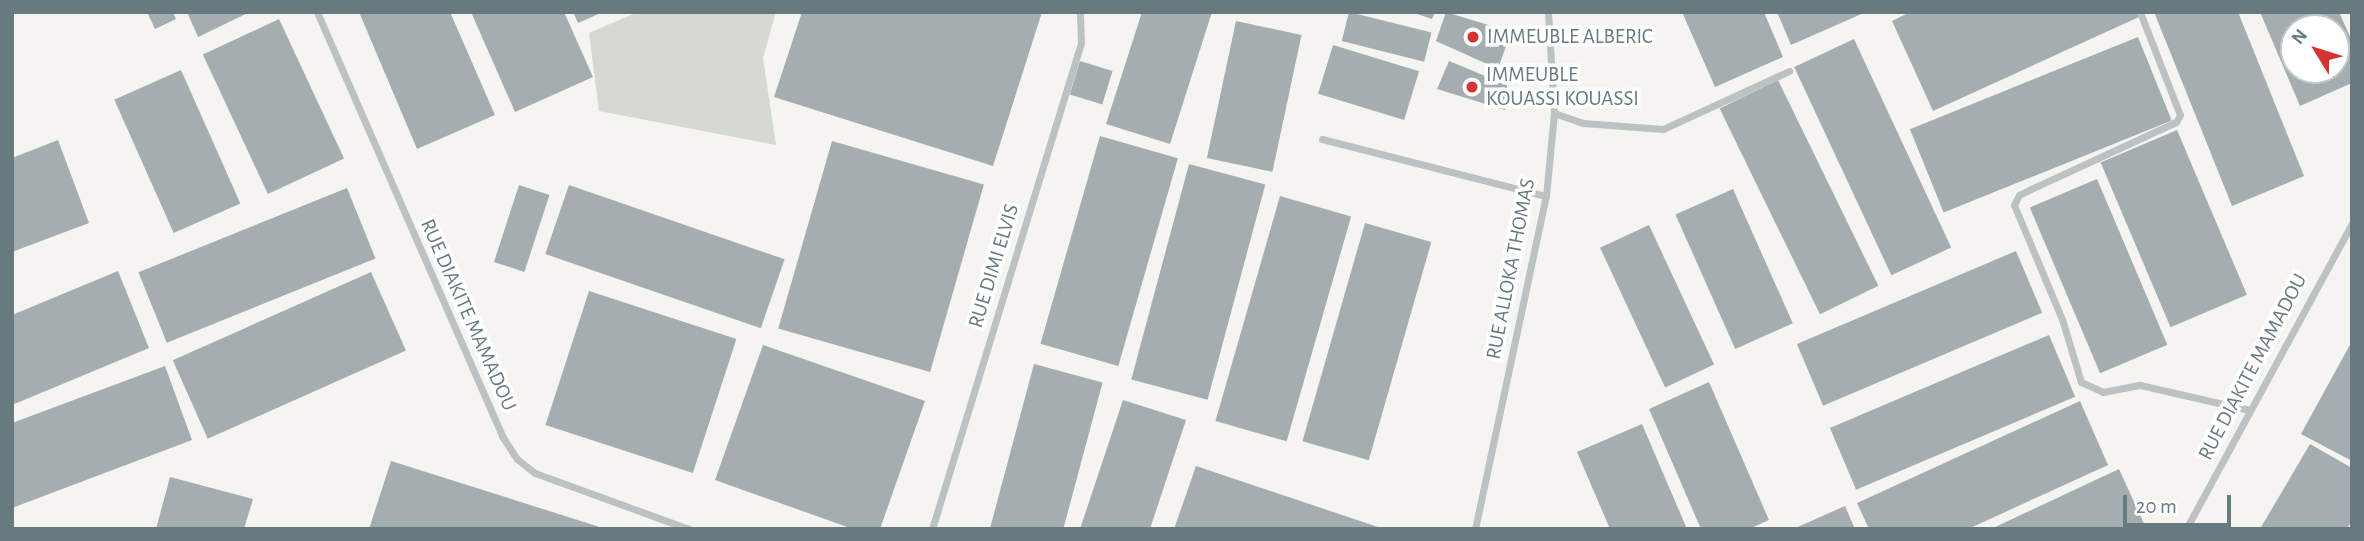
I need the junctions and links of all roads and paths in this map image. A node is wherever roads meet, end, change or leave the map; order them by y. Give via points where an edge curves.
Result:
1 (317, 12) edge
2 (1080, 12) edge
3 (1548, 12) edge
4 (2140, 12) edge
5 (1789, 71) dead end
6 (1554, 113) junction
7 (1322, 139) dead end
8 (1546, 196) junction
9 (2352, 223) edge
10 (2249, 410) junction
11 (689, 529) edge
12 (932, 529) edge
13 (1475, 529) edge
14 (2186, 529) edge

1 - 11 street, RUE DIAKITE MAMADOU via 502,436 517,459 535,473
2 - 12 street, RUE DIMI ELVIS via 1081,43
3 - 6 street, RUE ALLOKA THOMAS
4 - 10 street via 2180,115 2176,122 2019,195 2014,205 2062,319 2081,382 2103,392 2140,385
5 - 6 street via 1663,129 1583,123
6 - 8 street, RUE ALLOKA THOMAS
7 - 8 street
8 - 13 street, RUE ALLOKA THOMAS
9 - 10 street, RUE DIAKITE MAMADOU
10 - 14 street, RUE DIAKITE MAMADOU

